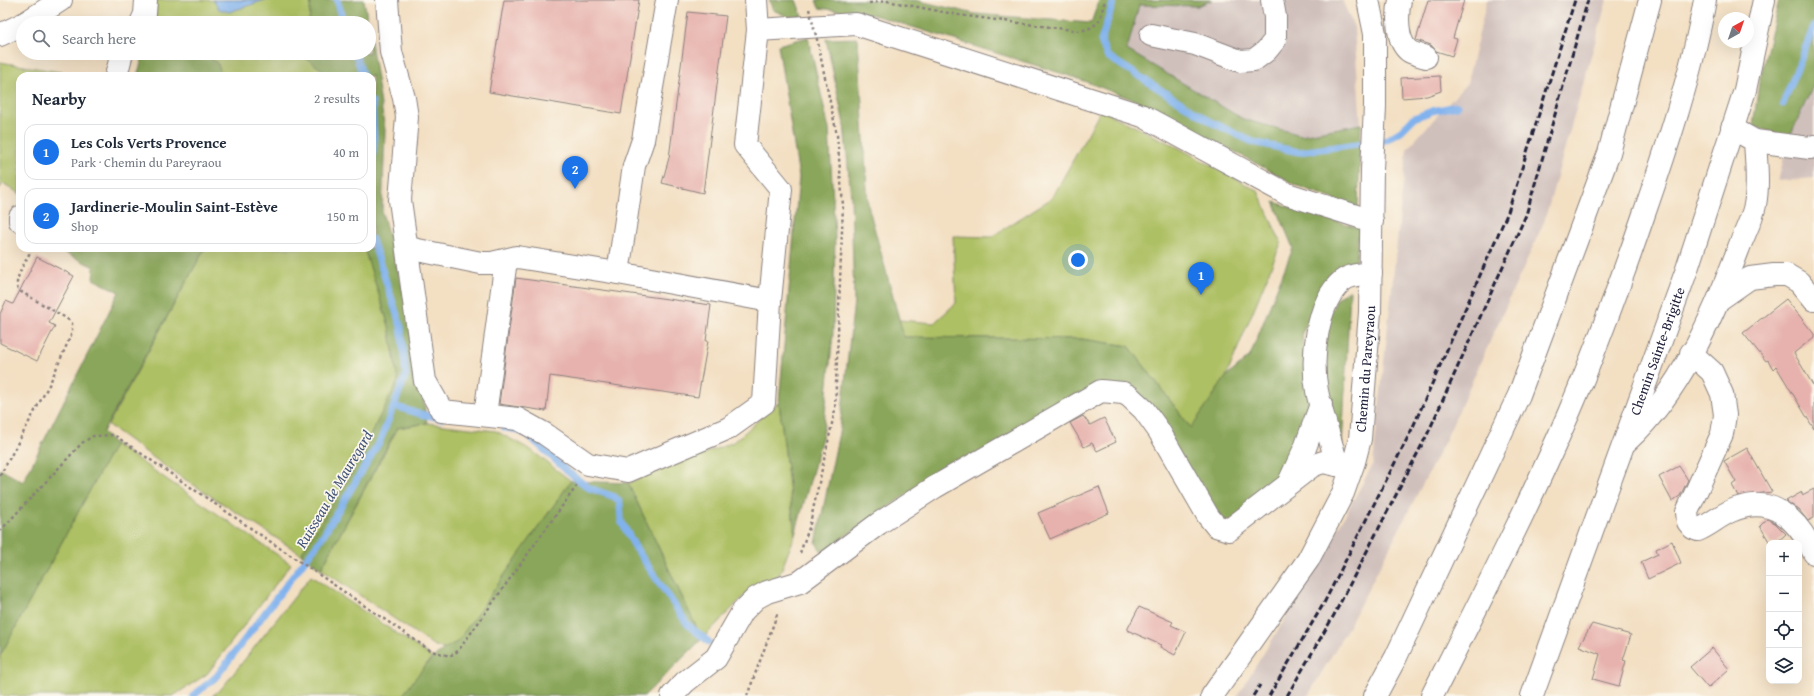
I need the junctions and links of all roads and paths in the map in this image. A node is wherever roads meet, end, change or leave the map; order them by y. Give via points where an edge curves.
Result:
1 (61, 0) edge
2 (146, 0) edge
3 (387, 0) edge
4 (667, 0) edge
5 (756, 0) edge
6 (1105, 0) edge
7 (1272, 0) edge
8 (1368, 0) edge
9 (1400, 0) edge
10 (1650, 0) edge
11 (1705, 0) edge
12 (1764, 0) edge
13 (867, 4) dead end
14 (809, 9) dead end
15 (35, 16) edge
16 (144, 16) edge
17 (16, 27) edge
18 (758, 30) junction
19 (0, 35) edge
20 (1151, 35) dead end
21 (1426, 57) dead end
22 (120, 60) edge
23 (117, 72) edge
24 (1732, 128) junction
25 (1755, 141) junction
26 (1814, 146) edge
27 (1372, 222) junction
28 (408, 248) junction
29 (30, 252) dead end
30 (506, 260) junction
31 (618, 273) junction
32 (1371, 273) junction
33 (1720, 299) junction
34 (1814, 300) edge
35 (770, 302) junction
36 (1691, 353) junction
37 (1321, 404) junction
38 (485, 415) junction
39 (1623, 444) junction
40 (1344, 467) junction
41 (0, 476) edge
42 (1288, 483) junction
43 (576, 487) dead end
44 (0, 531) edge
45 (1814, 553) edge
46 (787, 587) junction
47 (672, 696) edge
48 (747, 696) edge
49 (1212, 696) edge
50 (1375, 696) edge
51 (1432, 696) edge
52 (1532, 696) edge

1 - 15 main road
2 - 16 main road
3 - 28 main road via 391,52 407,117 400,200
4 - 31 main road via 643,140 634,166
5 - 18 main road
6 - 13 path via 1099,21 1093,28 1080,31 959,15 887,1
7 - 20 main road via 1275,40 1254,60 1240,61 1195,44
8 - 27 main road, Chemin du Pareyraou via 1375,34 1376,106
9 - 21 main road via 1398,25 1403,45 1409,52
10 - 50 main road via 1609,153 1519,395 1396,657
11 - 51 main road via 1683,89 1656,179 1617,291 1562,429
12 - 24 main road, Chemin Sainte-Brigitte via 1745,90
14 - 46 path, bridge via 837,135 843,205 835,410 809,528
17 - 19 main road
18 - 27 main road via 856,24 1143,116 1287,194
18 - 35 main road via 745,145 781,189
22 - 23 main road
24 - 25 main road
24 - 39 main road, Chemin Sainte-Brigitte via 1686,272
25 - 26 main road via 1810,148
25 - 33 main road via 1755,205
27 - 32 main road, Chemin du Pareyraou
28 - 30 main road via 481,263
28 - 38 main road via 425,381 442,411
29 - 41 path via 18,279 18,290 66,318 72,323 72,333 50,383
30 - 31 main road via 517,257
30 - 38 main road
31 - 35 main road
32 - 37 main road via 1343,280 1330,293 1320,320 1314,361
32 - 40 main road, Chemin du Pareyraou via 1360,439
33 - 34 main road via 1750,278 1787,275 1799,282
33 - 36 main road
35 - 38 main road via 764,403 729,428 628,471 588,464 518,419
36 - 39 main road via 1678,379 1646,423
36 - 45 main road via 1712,372 1722,394 1725,415 1722,434 1687,512 1688,522 1698,530 1731,511 1755,505 1773,507 1792,520 1806,537
37 - 40 main road
37 - 42 main road via 1305,448
39 - 52 main road, Chemin Sainte-Brigitte
40 - 42 main road via 1323,462 1312,466
40 - 49 main road, Chemin du Pareyraou via 1343,493 1308,560
42 - 46 main road via 1229,530 1216,526 1200,503 1159,430 1144,410 1123,393 1101,391 935,487 878,524 800,582
43 - 44 path via 458,651 450,656 431,651 114,435 93,436 82,442
46 - 47 main road via 756,598 743,611 716,658 685,682
46 - 48 path

